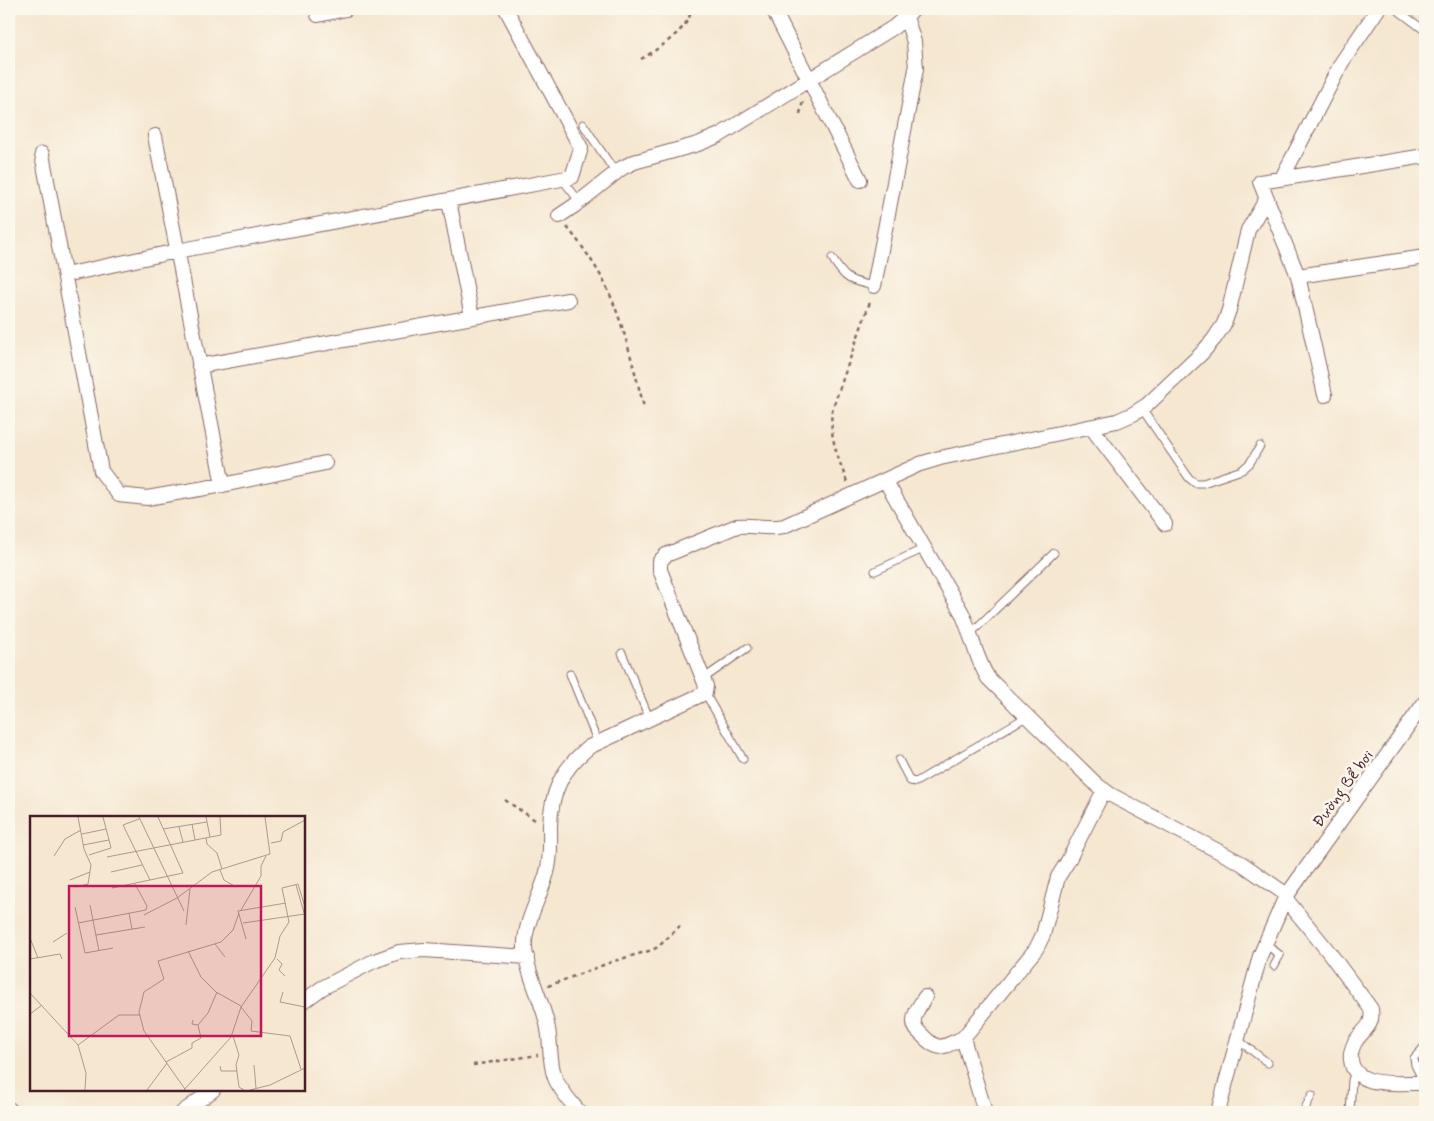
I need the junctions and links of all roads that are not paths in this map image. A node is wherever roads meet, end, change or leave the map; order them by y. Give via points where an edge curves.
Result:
1 (346, 9) edge
2 (506, 9) edge
3 (773, 9) edge
4 (1378, 9) edge
5 (1396, 9) edge
6 (910, 13) edge
7 (318, 15) dead end
8 (1424, 30) edge
9 (809, 80) junction
10 (584, 124) dead end
11 (155, 136) dead end
12 (42, 154) dead end
13 (1425, 156) edge
14 (615, 172) junction
15 (1282, 178) junction
16 (562, 179) junction
17 (860, 180) dead end
18 (1266, 198) junction
19 (449, 200) junction
20 (580, 202) junction
21 (559, 216) road end
22 (177, 251) junction
23 (1425, 257) edge
24 (832, 258) dead end
25 (65, 274) junction
26 (1298, 276) junction
27 (874, 286) joint
28 (568, 300) dead end
29 (472, 317) junction
30 (199, 366) junction
31 (1325, 395) dead end
32 (1142, 409) junction
33 (1091, 427) junction
34 (1260, 446) dead end
35 (326, 463) dead end
36 (885, 480) junction
37 (223, 485) junction
38 (1165, 524) dead end
39 (925, 548) junction
40 (1054, 553) dead end
41 (875, 571) dead end
42 (970, 634) junction
43 (747, 648) dead end
44 (622, 653) dead end
45 (570, 674) dead end
46 (704, 686) junction
47 (1425, 702) edge
48 (1026, 717) junction
49 (650, 720) junction
50 (598, 744) junction
51 (743, 759) dead end
52 (899, 760) dead end
53 (1104, 790) junction
54 (1286, 896) junction
55 (1265, 944) junction
56 (527, 957) junction
57 (1274, 966) dead end
58 (925, 997) dead end
59 (305, 1000) edge
60 (963, 1038) junction
61 (1238, 1040) junction
62 (1425, 1046) edge
63 (1268, 1063) dead end
64 (1355, 1072) junction
65 (1425, 1083) edge
66 (212, 1091) edge
67 (1312, 1095) dead end
68 (9, 1109) edge
69 (12, 1112) edge
70 (183, 1112) edge
71 (578, 1112) edge
72 (985, 1112) edge
73 (1219, 1112) edge
74 (1303, 1112) edge
75 (1350, 1112) edge

1 - 7 street
2 - 16 street via 581,148 572,177
3 - 9 street
4 - 15 street via 1342,62
5 - 8 lane
6 - 9 street via 894,27
6 - 27 street via 916,69
9 - 14 street via 720,135 634,162
9 - 17 street
10 - 14 lane
11 - 22 street
12 - 25 street
13 - 15 street
14 - 20 street
15 - 18 street via 1260,182
16 - 19 street
16 - 20 lane
18 - 26 street
18 - 32 street via 1248,230 1224,324 1201,354
19 - 22 street
19 - 29 street
20 - 21 street
22 - 25 street
22 - 30 street
23 - 26 street
24 - 27 lane via 849,279
25 - 37 street via 101,471 119,495 147,498
26 - 31 street
28 - 29 street
29 - 30 street
30 - 37 street
32 - 33 street via 1116,421
32 - 34 lane via 1195,483 1203,484 1242,470
33 - 36 street via 940,458
33 - 38 street
35 - 37 street
36 - 39 street
36 - 46 street via 784,526 737,526 666,555 660,561 660,570
39 - 41 lane
39 - 42 street via 962,612
40 - 42 lane
42 - 48 street via 979,663 988,678
43 - 46 lane
44 - 49 lane
45 - 50 lane
46 - 49 street
46 - 51 lane
47 - 54 street, Đường Bể bơi
48 - 52 lane via 916,782 910,781
48 - 53 street
49 - 50 street
50 - 56 street via 574,759 556,790 548,868 528,928 525,941
53 - 54 street via 1241,863
53 - 60 street via 1058,877 1044,935
54 - 55 street, Đường Bể bơi
54 - 64 street via 1370,1009 1370,1024 1350,1054
55 - 57 lane via 1279,954
55 - 61 street, Đường Bể bơi
56 - 59 street via 424,950 399,952 374,961
56 - 71 street via 548,1027 551,1066 556,1080
58 - 60 street via 913,1021 915,1027 936,1047
60 - 72 street
61 - 63 lane
61 - 73 street, Đường Bể bơi
62 - 65 lane via 1414,1058
64 - 65 street via 1372,1081
64 - 75 lane
66 - 70 street
67 - 74 lane
68 - 69 street

